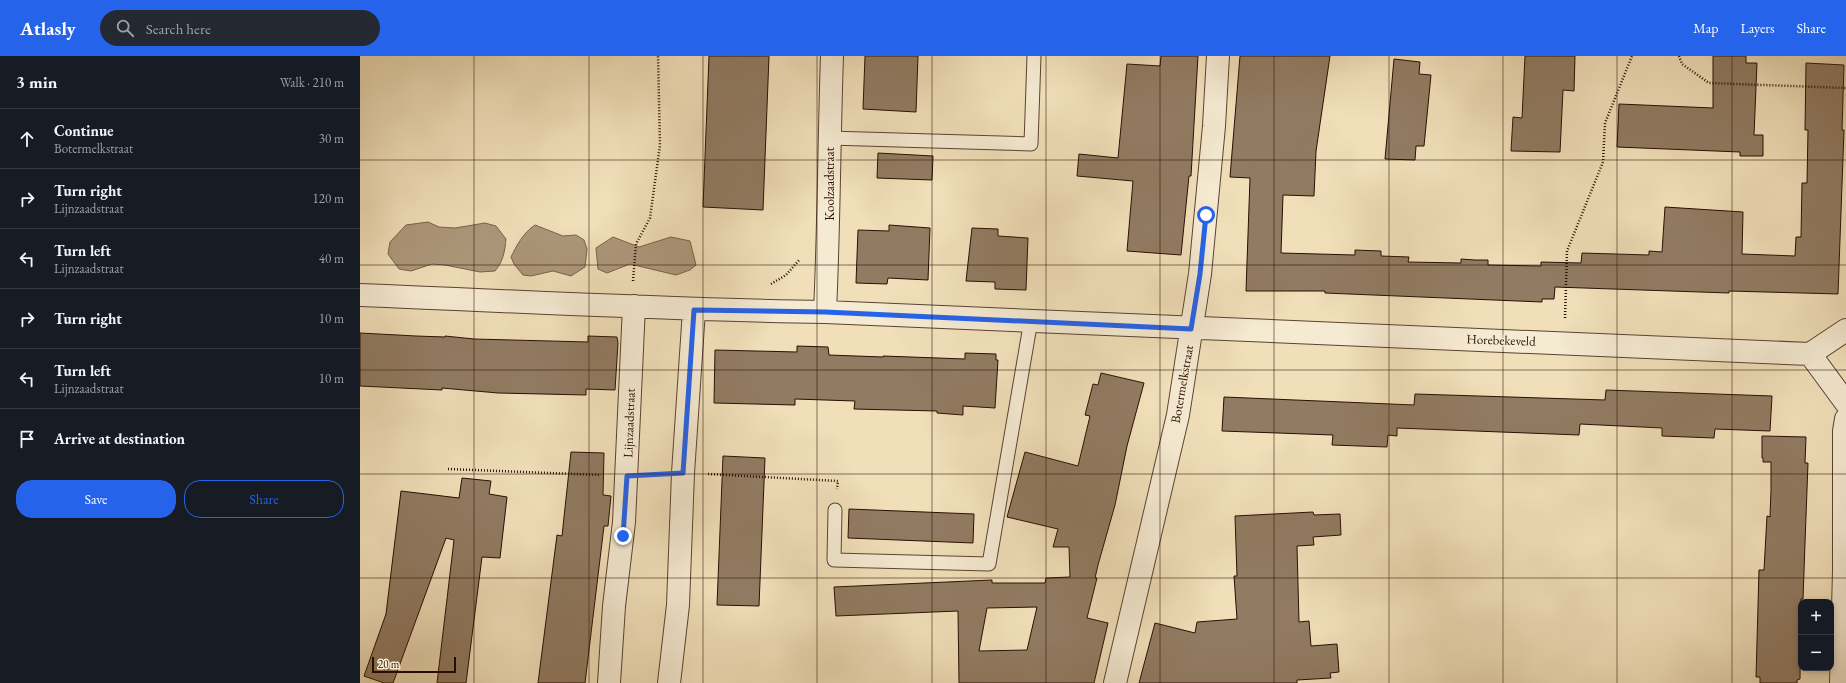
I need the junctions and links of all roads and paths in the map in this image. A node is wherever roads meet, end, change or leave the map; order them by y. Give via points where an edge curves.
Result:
1 (658, 56) edge
2 (832, 56) edge
3 (1034, 56) edge
4 (1218, 56) edge
5 (1632, 56) edge
6 (1679, 56) edge
7 (1846, 88) edge
8 (829, 138) junction
9 (801, 258) dead end
10 (633, 268) dead end
11 (767, 284) dead end
12 (360, 295) edge
13 (634, 306) junction
14 (694, 310) junction
15 (825, 312) junction
16 (1031, 320) junction
17 (1191, 329) junction
18 (1846, 330) edge
19 (1565, 342) junction
20 (1810, 354) junction
21 (1846, 403) edge
22 (1846, 420) edge
23 (448, 469) dead end
24 (683, 473) junction
25 (627, 476) junction
26 (835, 510) joint
27 (1845, 571) edge
28 (609, 683) edge
29 (669, 683) edge
30 (1115, 683) edge
31 (1841, 683) edge

1 - 10 path via 660,145 650,218 636,244
2 - 8 street, Koolzaadstraat
3 - 8 lane via 1031,144
4 - 17 street, Botermelkstraat via 1200,274
5 - 19 path via 1605,123 1603,162 1567,250
6 - 7 path via 1682,64 1709,83
8 - 15 street, Koolzaadstraat via 830,225
9 - 11 path via 786,275
12 - 13 street
13 - 14 street
13 - 25 street, Lijnzaadstraat
14 - 15 street
14 - 24 street
15 - 16 street
16 - 17 street
16 - 26 lane via 989,564 834,560
17 - 19 street, Horebekeveld
17 - 30 street, Botermelkstraat via 1178,414
18 - 20 street
19 - 20 street, Horebekeveld
20 - 21 street
22 - 27 street
23 - 25 path
24 - 26 path via 838,481
24 - 29 street via 678,605
25 - 28 street, Lijnzaadstraat
27 - 31 street

